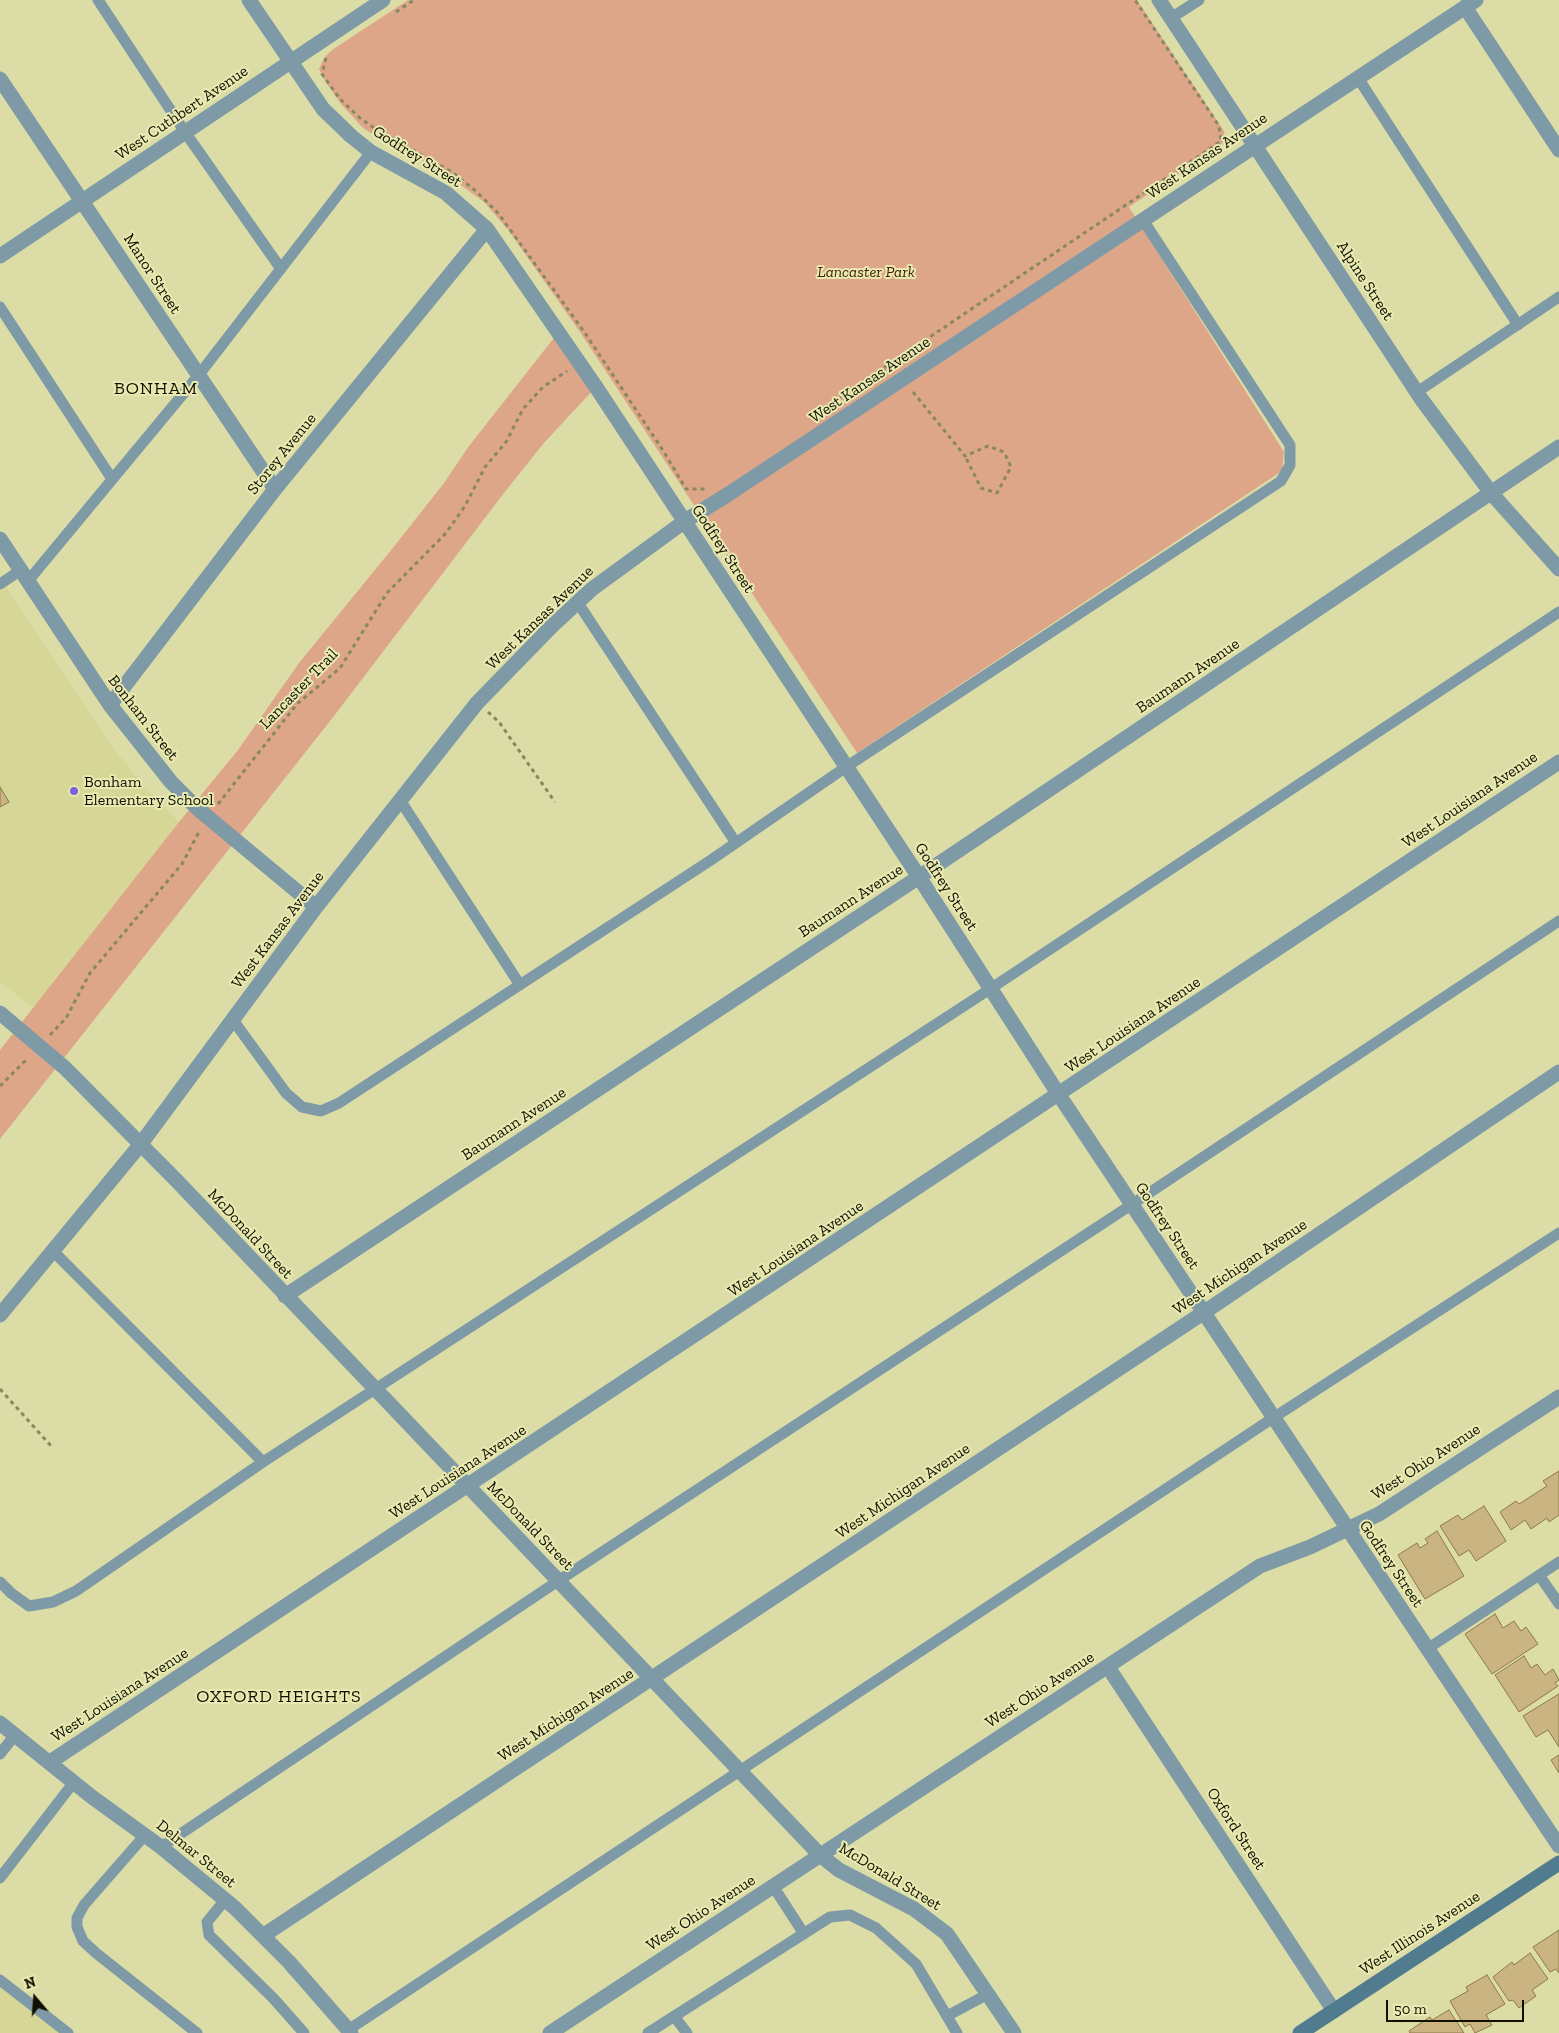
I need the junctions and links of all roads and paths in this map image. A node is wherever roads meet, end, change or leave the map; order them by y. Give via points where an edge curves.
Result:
1 (98, 0) edge
2 (249, 0) edge
3 (383, 0) edge
4 (1135, 0) edge
5 (1159, 0) edge
6 (1199, 0) edge
7 (1470, 4) edge
8 (1171, 18) junction
9 (289, 62) junction
10 (322, 74) dead end
11 (1358, 78) junction
12 (0, 79) edge
13 (185, 132) junction
14 (1256, 145) junction
15 (1559, 150) edge
16 (371, 152) junction
17 (83, 201) junction
18 (1143, 220) junction
19 (487, 229) junction
20 (0, 256) edge
21 (281, 269) junction
22 (1559, 297) edge
23 (0, 307) edge
24 (1518, 325) junction
25 (579, 362) junction
26 (198, 376) junction
27 (921, 386) dead end
28 (913, 392) junction
29 (1417, 392) junction
30 (905, 397) dead end
31 (803, 423) dead end
32 (1559, 447) edge
33 (965, 456) junction
34 (112, 479) junction
35 (712, 484) dead end
36 (274, 489) junction
37 (1492, 494) junction
38 (685, 521) junction
39 (0, 538) edge
40 (1559, 569) edge
41 (24, 576) junction
42 (0, 584) edge
43 (578, 602) junction
44 (1559, 612) edge
45 (478, 702) junction
46 (110, 705) junction
47 (1559, 762) edge
48 (846, 767) junction
49 (400, 800) junction
50 (555, 802) dead end
51 (208, 816) junction
52 (736, 843) junction
53 (919, 877) junction
54 (316, 907) junction
55 (1559, 921) edge
56 (520, 985) junction
57 (990, 988) junction
58 (0, 1013) edge
59 (233, 1020) junction
60 (39, 1047) junction
61 (1559, 1072) edge
62 (0, 1086) edge
63 (1059, 1095) junction
64 (140, 1145) junction
65 (1131, 1205) junction
66 (1559, 1233) edge
67 (52, 1250) junction
68 (285, 1296) junction
69 (1203, 1313) junction
70 (0, 1315) edge
71 (0, 1389) edge
72 (375, 1391) junction
73 (1559, 1397) edge
74 (1272, 1418) junction
75 (52, 1447) dead end
76 (263, 1462) junction
77 (468, 1487) junction
78 (1346, 1529) junction
79 (1559, 1562) edge
80 (1539, 1575) junction
81 (558, 1581) junction
82 (0, 1582) edge
83 (1559, 1604) edge
84 (1427, 1649) junction
85 (1108, 1667) junction
86 (652, 1678) junction
87 (0, 1723) edge
88 (15, 1735) junction
89 (0, 1754) edge
90 (50, 1762) junction
91 (740, 1770) junction
92 (74, 1782) junction
93 (145, 1835) junction
94 (1559, 1846) edge
95 (161, 1847) junction
96 (820, 1855) junction
97 (1559, 1863) edge
98 (0, 1878) edge
99 (773, 1886) junction
100 (225, 1900) junction
101 (804, 1934) junction
102 (264, 1935) junction
103 (0, 1980) edge
104 (988, 1994) junction
105 (1334, 2011) junction
106 (674, 2016) junction
107 (947, 2016) junction
108 (350, 2031) edge
109 (68, 2033) edge
110 (198, 2033) edge
111 (304, 2033) edge
112 (550, 2033) edge
113 (648, 2033) edge
114 (687, 2033) edge
115 (957, 2033) edge
116 (1014, 2033) edge
117 (1300, 2033) edge

1 - 13 lane
2 - 9 street, Godfrey Street
3 - 9 street, West Cuthbert Avenue
4 - 31 path via 1219,126 1221,142
5 - 8 street, Alpine Street
6 - 8 lane
7 - 11 street, West Kansas Avenue
7 - 15 street
8 - 14 street, Alpine Street
9 - 13 street, West Cuthbert Avenue
9 - 16 street, Godfrey Street via 323,108
10 - 35 path via 340,99 360,118 452,172 498,212 585,333 686,488 704,490
11 - 14 street, West Kansas Avenue
11 - 24 lane
12 - 17 street, Manor Street
13 - 17 street, West Cuthbert Avenue
13 - 21 lane
14 - 18 street, West Kansas Avenue
14 - 29 street, Alpine Street
16 - 19 street, Godfrey Street via 446,193
16 - 21 lane
17 - 20 street, West Cuthbert Avenue
17 - 26 street, Manor Street
18 - 38 street, West Kansas Avenue
18 - 48 lane via 1290,445 1290,465 1281,480 1262,494
19 - 25 street, Godfrey Street
19 - 36 street, Storey Avenue
21 - 26 lane
22 - 24 lane
23 - 34 lane
24 - 29 lane
25 - 38 street, Godfrey Street
25 - 51 path, Lancaster Trail via 543,387 523,410 506,442 485,467 465,506 446,533 387,593 340,668 297,704
26 - 34 lane
26 - 36 street, Manor Street
27 - 28 path
28 - 30 path
28 - 33 path
29 - 37 street, Alpine Street
32 - 37 street, Baumann Avenue
33 - 33 path via 988,446 1004,452 1011,467 997,493 981,488
34 - 41 lane
36 - 46 street, Storey Avenue
37 - 40 street, Alpine Street
37 - 53 street, Baumann Avenue
38 - 43 street, West Kansas Avenue
38 - 48 street, Godfrey Street
39 - 41 street, Bonham Street
41 - 42 lane
41 - 46 street, Bonham Street
43 - 45 street, West Kansas Avenue
43 - 52 lane
44 - 57 lane
45 - 49 street, West Kansas Avenue
45 - 50 path via 499,722
46 - 51 street, Bonham Street via 171,782
47 - 63 street, West Louisiana Avenue
48 - 52 lane
48 - 53 street, Godfrey Street
49 - 54 street, West Kansas Avenue
49 - 56 lane
51 - 54 street, Bonham Street
51 - 60 path, Lancaster Trail via 182,864 90,973 66,1018
52 - 56 lane
53 - 57 street, Godfrey Street
53 - 68 street, Baumann Avenue
54 - 59 street, West Kansas Avenue
55 - 65 lane
56 - 59 lane via 339,1103 321,1111 302,1107 286,1093
57 - 63 street, Godfrey Street
57 - 72 lane
58 - 60 street, McDonald Street
59 - 64 street, West Kansas Avenue
60 - 62 path, Lancaster Trail
60 - 64 street, McDonald Street via 65,1068
61 - 69 street, West Michigan Avenue
63 - 65 street, Godfrey Street
63 - 77 street, West Louisiana Avenue
64 - 67 street, West Kansas Avenue
64 - 68 street, McDonald Street
65 - 69 street, Godfrey Street
65 - 81 lane
66 - 74 lane
67 - 70 street, West Kansas Avenue
67 - 76 lane
68 - 72 street, McDonald Street
69 - 74 street, Godfrey Street
69 - 86 street, West Michigan Avenue
71 - 75 path
72 - 76 lane
72 - 77 street, McDonald Street
73 - 78 street, West Ohio Avenue via 1379,1514
74 - 78 street, Godfrey Street
74 - 91 lane
76 - 82 lane via 76,1591 53,1602 29,1606
77 - 81 street, McDonald Street
77 - 90 street, West Louisiana Avenue
78 - 84 street, Godfrey Street
78 - 85 street, West Ohio Avenue via 1260,1566
79 - 80 lane
80 - 83 lane
80 - 84 lane
81 - 86 street, McDonald Street
81 - 95 lane
84 - 94 street, Godfrey Street
85 - 96 street, West Ohio Avenue
85 - 105 street, Oxford Street
86 - 91 street, McDonald Street
86 - 102 street, West Michigan Avenue
87 - 88 street, Delmar Street
88 - 89 lane
88 - 90 street, Delmar Street
90 - 92 street, Delmar Street
91 - 96 street, McDonald Street
91 - 108 lane
92 - 93 street, Delmar Street
92 - 98 lane
93 - 95 street, Delmar Street
93 - 110 lane via 84,1905 77,1918 77,1926 83,1941 96,1953
95 - 100 street, Delmar Street
96 - 99 street, West Ohio Avenue
96 - 104 street, McDonald Street via 839,1870 894,1897 936,1924 954,1944
97 - 105 main road, West Illinois Avenue
99 - 101 lane
99 - 112 street, West Ohio Avenue
100 - 102 street, Delmar Street
100 - 111 lane via 207,1922 209,1935
101 - 106 lane
101 - 107 lane via 830,1917 850,1915 876,1928 916,1964
102 - 108 street, Delmar Street
103 - 109 lane
104 - 107 lane
104 - 116 street, McDonald Street
105 - 117 main road, West Illinois Avenue
106 - 113 lane
106 - 114 lane
107 - 115 lane

